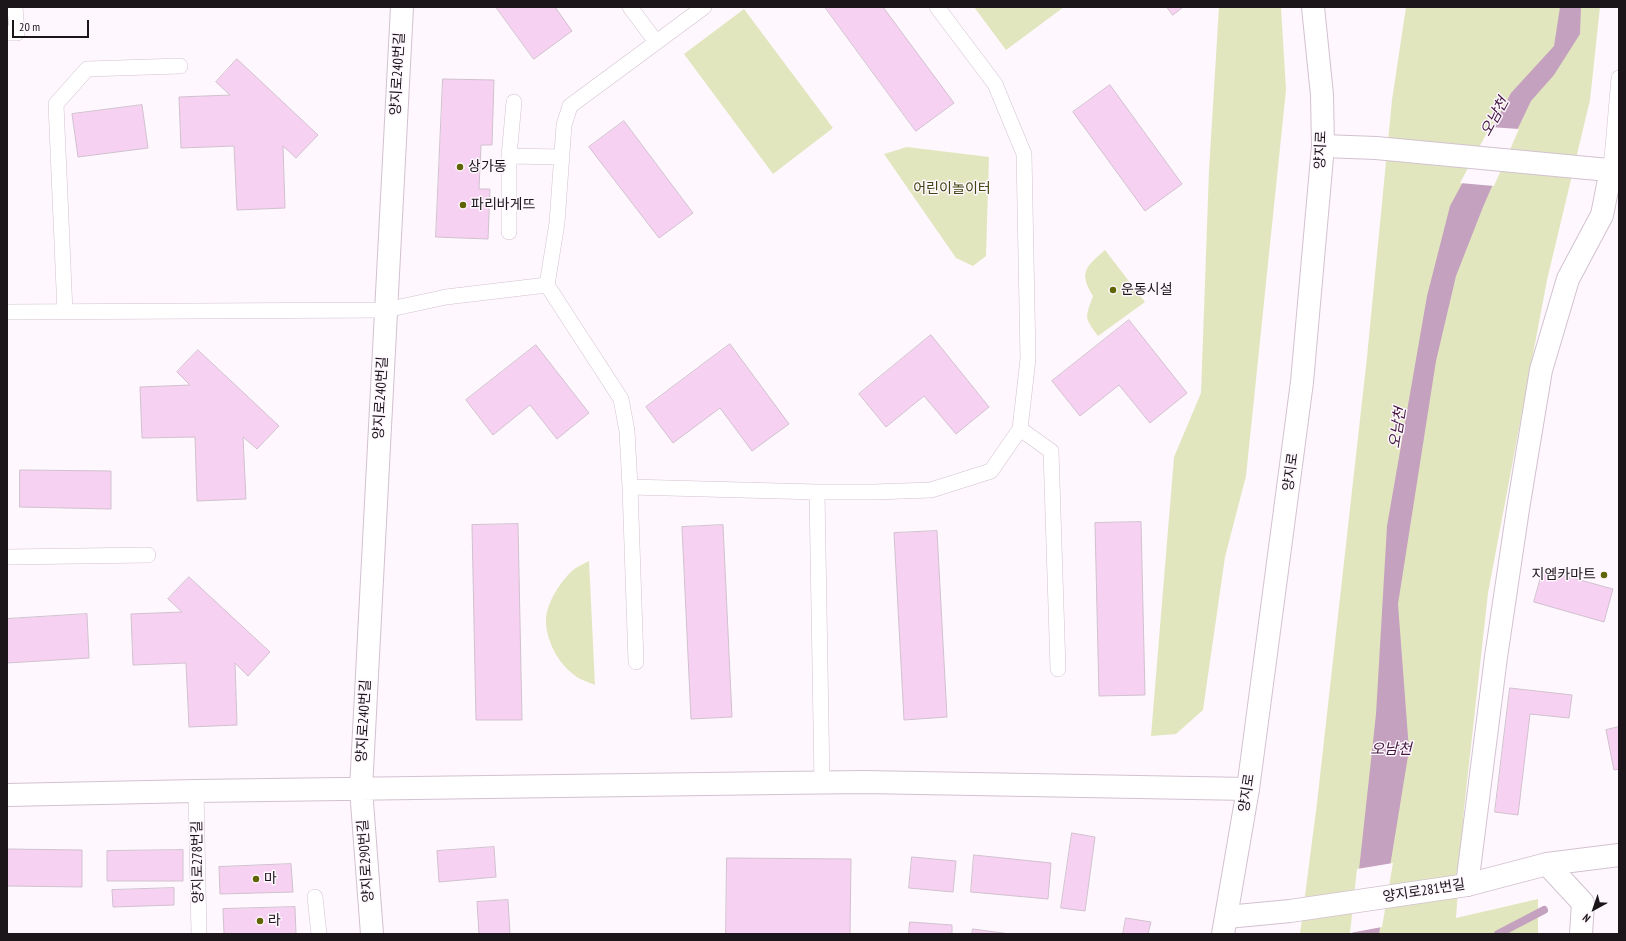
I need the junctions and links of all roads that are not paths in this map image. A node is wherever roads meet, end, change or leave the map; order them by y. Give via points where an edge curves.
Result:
1 (15, 7) edge
2 (402, 7) edge
3 (630, 7) edge
4 (704, 7) edge
5 (936, 7) edge
6 (1313, 7) edge
7 (7, 33) edge
8 (656, 42) junction
9 (180, 66) dead end
10 (1619, 78) edge
11 (514, 102) dead end
12 (1323, 146) junction
13 (509, 156) junction
14 (562, 157) junction
15 (1615, 170) edge
16 (509, 232) dead end
17 (547, 285) junction
18 (386, 310) junction
19 (7, 312) edge
20 (65, 312) junction
21 (1020, 429) junction
22 (630, 487) junction
23 (817, 492) junction
24 (148, 555) dead end
25 (7, 557) edge
26 (636, 662) dead end
27 (1058, 669) dead end
28 (822, 783) junction
29 (361, 789) junction
30 (1248, 789) junction
31 (196, 791) junction
32 (7, 795) edge
33 (1619, 855) edge
34 (1547, 864) junction
35 (1467, 885) junction
36 (316, 897) dead end
37 (1225, 925) edge
38 (199, 934) edge
39 (319, 934) edge
40 (372, 934) edge
41 (1581, 934) edge

1 - 7 lane via 17,33
2 - 18 street, 양지로240번길
3 - 8 lane
4 - 8 lane
5 - 21 lane via 995,84 1024,154 1028,359
6 - 12 street, 양지로 via 1322,95
8 - 14 lane via 570,106 564,125
9 - 20 lane via 87,69 56,104
10 - 15 lane
11 - 13 lane
12 - 15 street
12 - 30 street, 양지로 via 1298,420
13 - 14 lane
13 - 16 lane
14 - 17 lane via 558,223
15 - 35 street via 1602,214 1568,279 1542,370 1497,649
17 - 18 lane via 446,297
17 - 22 lane via 621,399 627,430
18 - 20 lane
18 - 29 street, 양지로240번길
19 - 20 lane
21 - 23 lane via 991,471 931,490
21 - 27 lane via 1051,451
22 - 23 lane
22 - 26 lane
23 - 28 lane
24 - 25 lane
28 - 29 street
28 - 30 street
29 - 31 street
29 - 40 street, 양지로290번길
30 - 37 street, 양지로
31 - 32 street
31 - 38 lane, 양지로278번길
33 - 34 street, 양지로281번길
34 - 35 street, 양지로281번길
34 - 41 street via 1583,902
35 - 37 street, 양지로281번길 via 1290,911
36 - 39 lane

